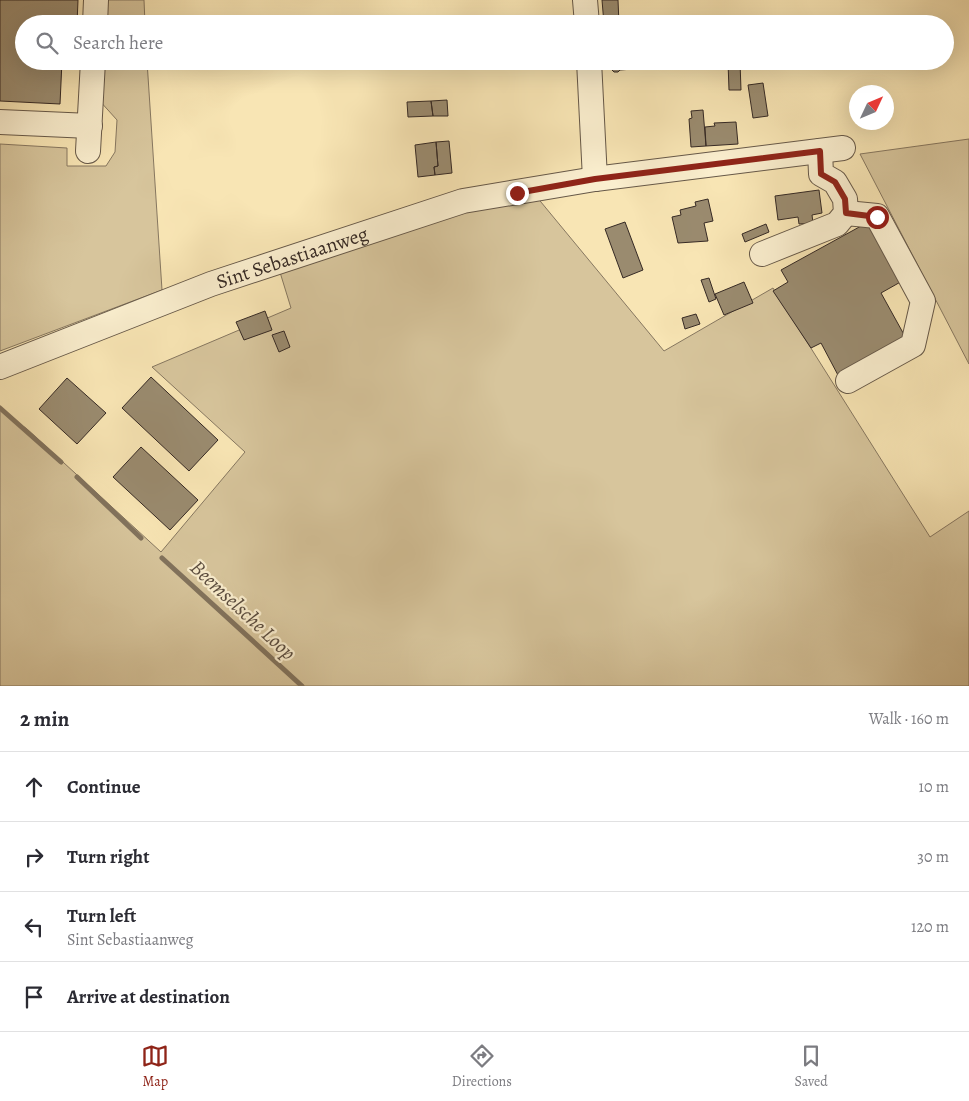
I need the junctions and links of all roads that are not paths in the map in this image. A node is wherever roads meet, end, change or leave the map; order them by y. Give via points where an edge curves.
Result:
1 (96, 0) edge
2 (585, 0) edge
3 (95, 15) edge
4 (586, 15) edge
5 (93, 70) edge
6 (589, 70) edge
7 (0, 122) edge
8 (90, 126) junction
9 (88, 151) dead end
10 (595, 179) junction
11 (846, 213) junction
12 (762, 254) dead end
13 (0, 367) edge
14 (848, 380) dead end

1 - 3 street
2 - 4 street
5 - 8 street
6 - 10 street
7 - 8 street
8 - 9 street
10 - 11 street, Sint Sebastiaanweg via 831,150 821,174 835,182 845,199
10 - 13 street, Sint Sebastiaanweg via 463,202 211,284
11 - 12 street via 837,224
11 - 14 street via 877,216 923,301 913,345

